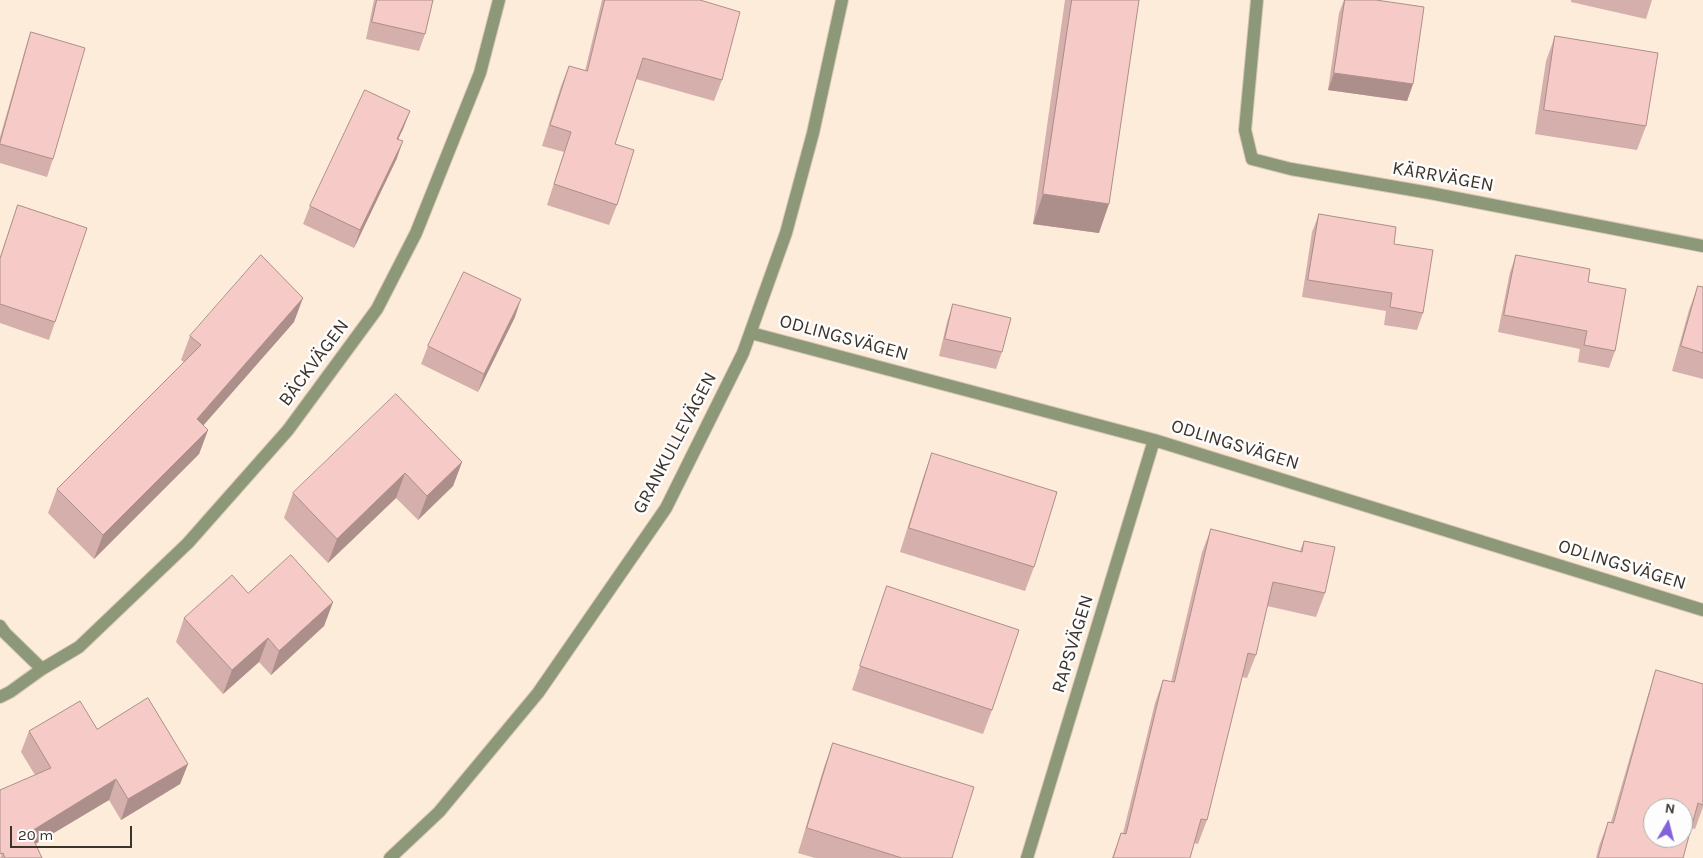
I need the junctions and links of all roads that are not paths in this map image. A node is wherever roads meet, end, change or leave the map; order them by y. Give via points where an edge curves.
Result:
1 (499, 0) edge
2 (842, 0) edge
3 (1257, 0) edge
4 (1703, 246) edge
5 (751, 333) junction
6 (1154, 440) junction
7 (1703, 610) edge
8 (0, 626) edge
9 (42, 669) junction
10 (0, 697) edge
11 (390, 858) edge
12 (1027, 858) edge

1 - 9 street, BÄCKVÄGEN via 480,73 416,233 377,310 288,430 188,543 79,646
2 - 5 street, GRANKULLEVÄGEN via 789,224
3 - 4 street, KÄRRVÄGEN via 1245,130 1252,159 1291,170 1430,193
5 - 6 street, ODLINGSVÄGEN
5 - 11 street, GRANKULLEVÄGEN via 666,508 572,645 538,693 439,812
6 - 7 street, ODLINGSVÄGEN
6 - 12 street, RAPSVÄGEN
8 - 9 street
9 - 10 street, BÄCKVÄGEN

